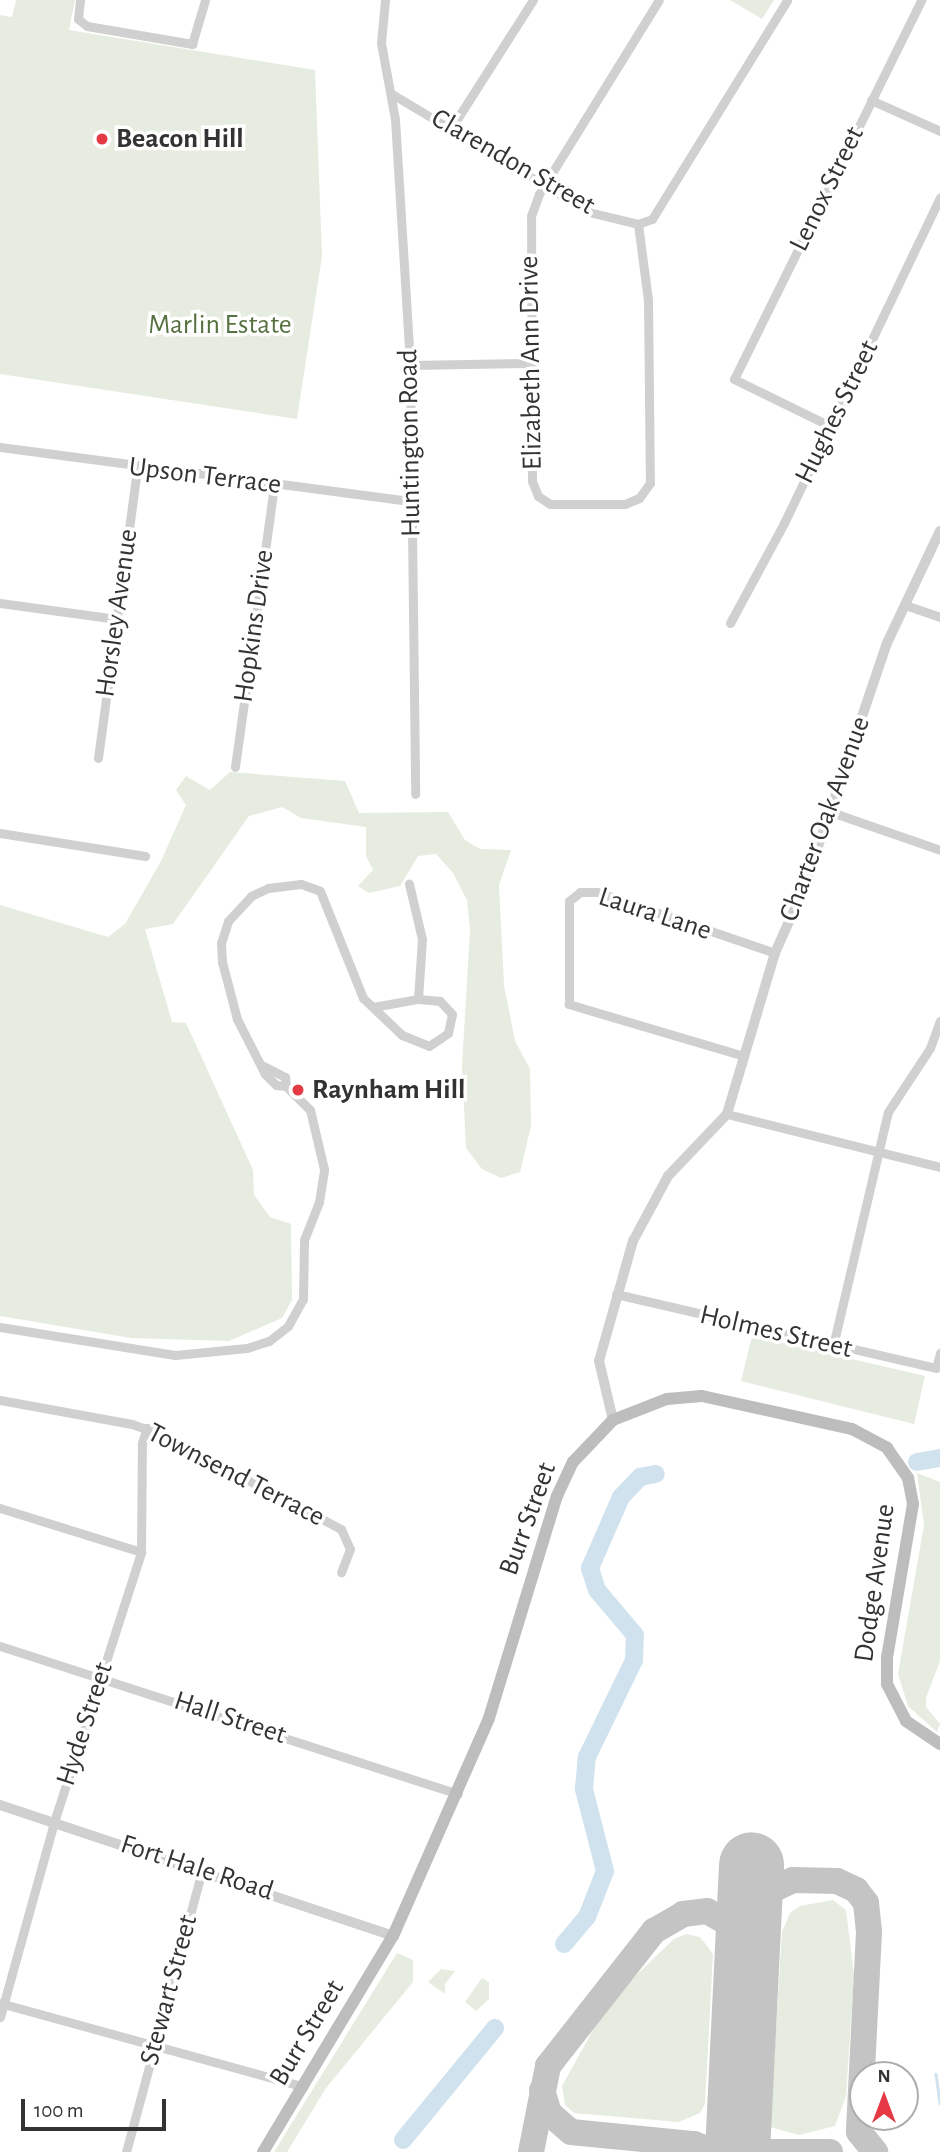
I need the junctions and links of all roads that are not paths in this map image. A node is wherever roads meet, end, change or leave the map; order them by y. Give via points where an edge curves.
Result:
1 (80, 0) edge
2 (205, 0) edge
3 (385, 0) edge
4 (533, 0) edge
5 (659, 0) edge
6 (787, 0) edge
7 (921, 0) edge
8 (392, 93) junction
9 (871, 100) junction
10 (452, 127) junction
11 (940, 131) edge
12 (546, 184) junction
13 (940, 198) edge
14 (638, 224) junction
15 (530, 363) junction
16 (410, 365) junction
17 (830, 426) junction
18 (0, 447) edge
19 (136, 468) junction
20 (274, 485) junction
21 (411, 501) junction
22 (940, 531) edge
23 (0, 603) edge
24 (905, 605) junction
25 (940, 617) edge
26 (117, 619) junction
27 (730, 623) dead end
28 (97, 758) dead end
29 (235, 767) dead end
30 (415, 794) dead end
31 (831, 812) junction
32 (0, 833) edge
33 (940, 850) edge
34 (145, 856) dead end
35 (409, 884) dead end
36 (775, 953) junction
37 (418, 999) junction
38 (373, 1007) junction
39 (940, 1021) edge
40 (935, 1049) edge
41 (744, 1056) junction
42 (727, 1114) junction
43 (880, 1151) junction
44 (940, 1167) edge
45 (616, 1294) junction
46 (0, 1327) edge
47 (833, 1346) junction
48 (940, 1353) edge
49 (0, 1400) edge
50 (613, 1420) junction
51 (147, 1428) junction
52 (0, 1508) edge
53 (141, 1552) junction
54 (341, 1572) dead end
55 (0, 1646) edge
56 (100, 1676) junction
57 (940, 1744) edge
58 (458, 1794) junction
59 (0, 1805) edge
60 (54, 1822) junction
61 (202, 1870) junction
62 (393, 1936) junction
63 (2, 2004) edge
64 (0, 2017) edge
65 (155, 2046) junction
66 (304, 2087) junction
67 (126, 2152) edge
68 (263, 2152) edge

1 - 2 street via 78,19 88,26 192,44
3 - 8 street, Huntington Road via 382,56
4 - 10 street
5 - 12 street, Elizabeth Ann Drive
6 - 14 street via 652,219
7 - 9 street, Lenox Street
8 - 10 street, Clarendon Street
8 - 16 street, Huntington Road
9 - 11 street
9 - 17 street, Lenox Street via 734,379
10 - 12 street, Clarendon Street
12 - 14 street, Clarendon Street via 589,212
12 - 15 street, Elizabeth Ann Drive via 528,228
13 - 17 street, Hughes Street
14 - 15 street, Elizabeth Ann Drive via 649,327 652,477 643,494 625,504 563,506 538,496 532,481
15 - 16 street
16 - 21 street, Huntington Road
17 - 27 street, Hughes Street
18 - 19 street, Upson Terrace
19 - 20 street, Upson Terrace
19 - 26 street, Horsley Avenue
20 - 21 street, Upson Terrace
20 - 29 street, Hopkins Drive
21 - 30 street, Huntington Road
22 - 24 street, Charter Oak Avenue
23 - 26 street
24 - 25 street
24 - 31 street, Charter Oak Avenue via 887,643
26 - 28 street, Horsley Avenue
31 - 33 street
31 - 36 street, Charter Oak Avenue
32 - 34 street
35 - 37 street via 422,939
36 - 41 street, Charter Oak Avenue
36 - 41 street, Laura Lane via 597,892 580,892 569,901 569,1004
37 - 38 street
37 - 38 street via 440,1001 451,1008 449,1033 436,1044 411,1041
38 - 46 street via 363,998 320,891 289,884 259,891 228,921 222,943 246,1043 276,1085 286,1086 310,1110 324,1169 319,1202 304,1240 303,1299 281,1334 247,1348 175,1355
39 - 40 street
40 - 43 street via 892,1103
41 - 42 street, Charter Oak Avenue
42 - 43 street
42 - 45 street via 688,1151 650,1204
43 - 44 street
43 - 47 street
45 - 47 street, Holmes Street
45 - 50 street via 599,1361
47 - 48 street, Holmes Street via 936,1368
49 - 51 street, Townsend Terrace
50 - 57 main road, Dodge Avenue via 667,1399 702,1396 852,1429 887,1448 908,1478 914,1504 887,1657 887,1684 906,1721
50 - 58 main road, Burr Street via 573,1462 557,1496 500,1686
51 - 53 street, Hyde Street via 142,1443
51 - 54 street, Townsend Terrace via 341,1529 350,1549
52 - 53 street
53 - 56 street, Hyde Street
55 - 56 street, Hall Street
56 - 58 street, Hall Street
56 - 60 street, Hyde Street
58 - 62 main road, Burr Street
59 - 60 street, Fort Hale Road
60 - 61 street, Fort Hale Road
60 - 63 street, Hyde Street
61 - 62 street, Fort Hale Road
61 - 65 street, Stewart Street
62 - 66 main road, Burr Street
63 - 64 street, Hyde Street
63 - 65 street
65 - 66 street
65 - 67 street, Stewart Street
66 - 68 main road, Burr Street

